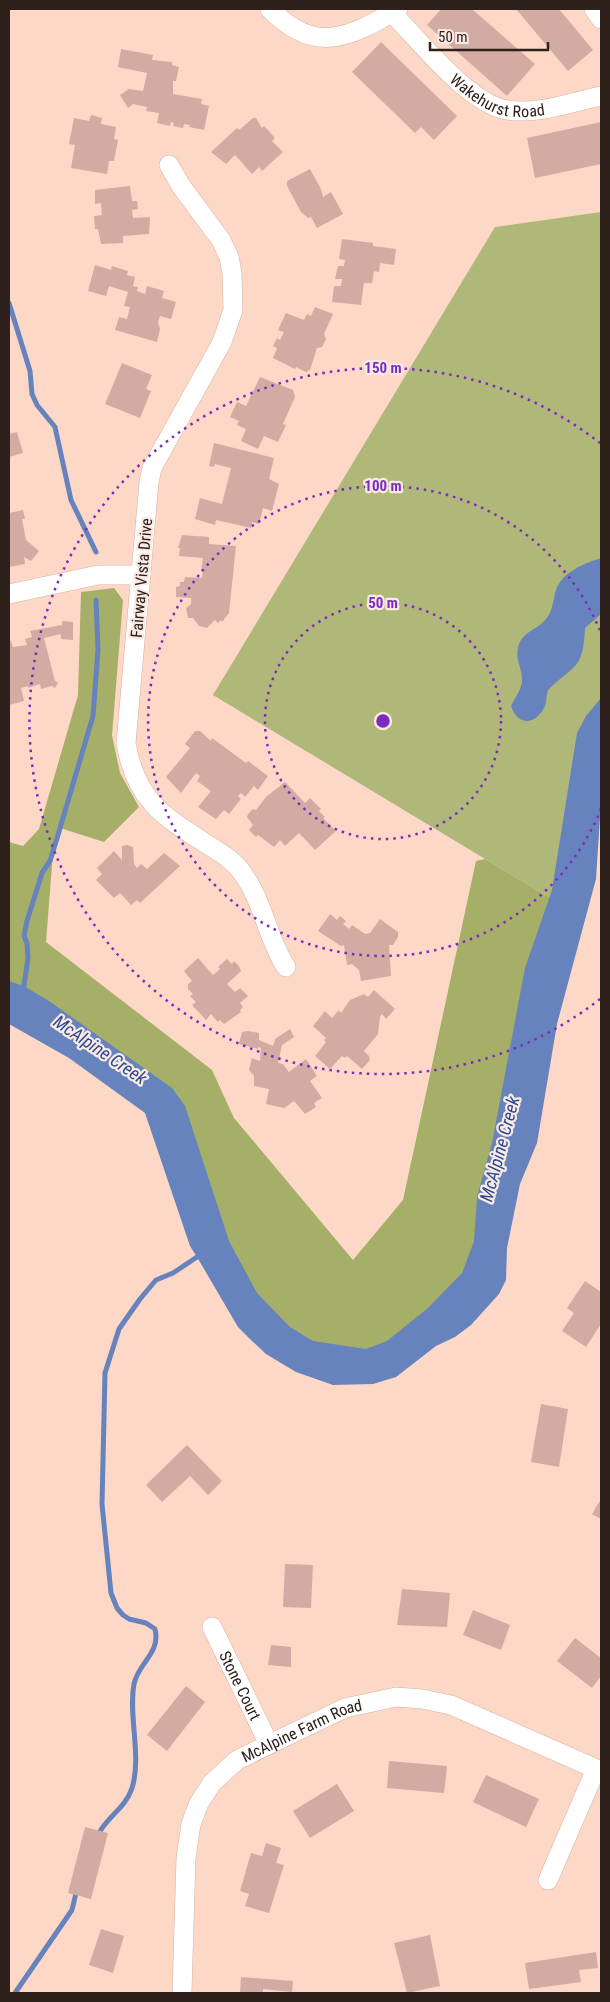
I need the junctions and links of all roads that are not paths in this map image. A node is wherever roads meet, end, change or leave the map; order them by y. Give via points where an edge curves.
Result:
1 (270, 9) edge
2 (594, 9) edge
3 (395, 11) edge
4 (601, 20) edge
5 (601, 96) edge
6 (169, 165) dead end
7 (141, 574) junction
8 (9, 594) edge
9 (286, 967) dead end
10 (212, 1627) dead end
11 (269, 1744) junction
12 (599, 1770) edge
13 (548, 1880) dead end
14 (182, 1993) edge

1 - 3 street, Wakehurst Road via 285,24 305,36 327,39 351,32
2 - 4 street
3 - 5 street, Wakehurst Road via 458,80 493,106 520,111
6 - 7 street, Fairway Vista Drive via 229,256 233,310 222,342 152,468
7 - 8 street via 98,576
7 - 9 street, Fairway Vista Drive via 126,743 135,779 162,814 235,863 259,900 271,938
10 - 11 street, Stone Court
11 - 12 street, McAlpine Farm Road via 357,1703 389,1698 422,1699 465,1711
11 - 14 street, McAlpine Farm Road via 237,1760 220,1774 199,1803 191,1824 186,1858
12 - 13 street

